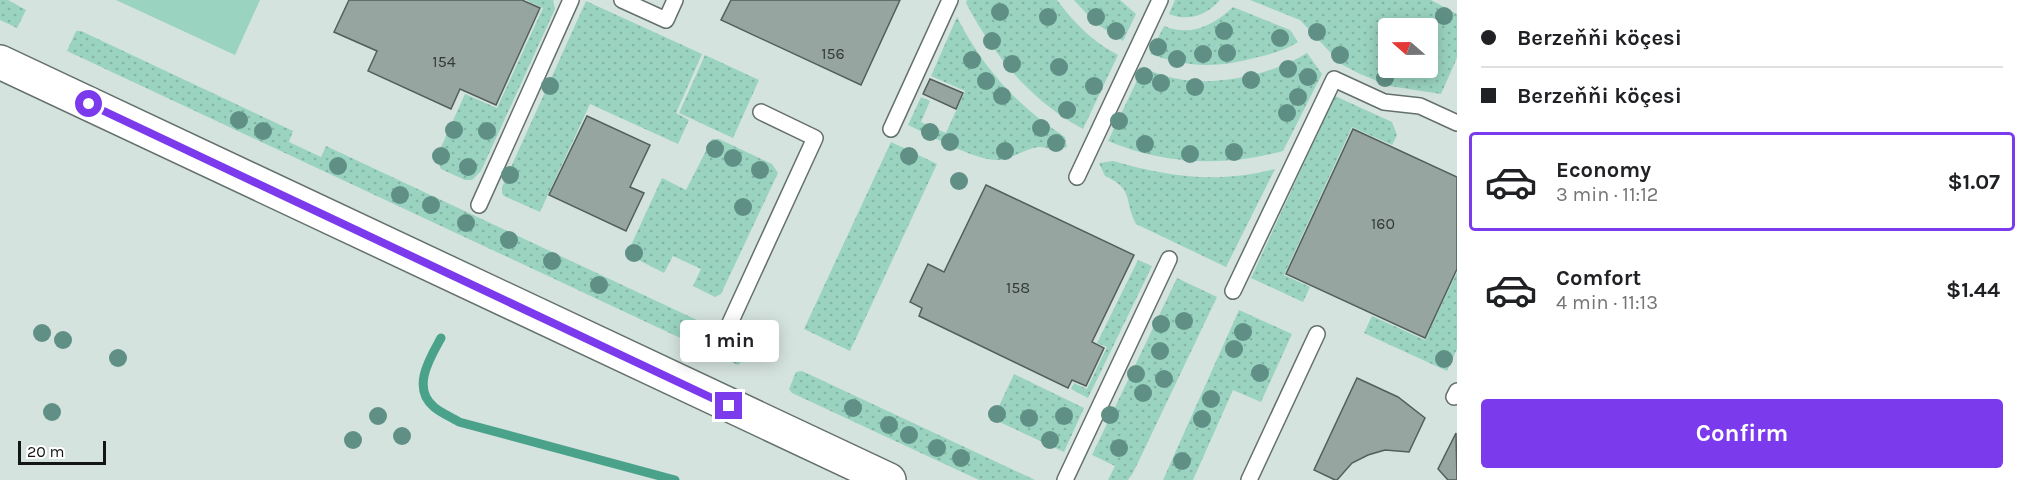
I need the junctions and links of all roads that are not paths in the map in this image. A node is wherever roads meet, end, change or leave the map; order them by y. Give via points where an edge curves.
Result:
1 (571, 0) edge
2 (622, 0) edge
3 (675, 0) edge
4 (950, 0) edge
5 (1160, 0) edge
6 (0, 62) edge
7 (761, 112) dead end
8 (1457, 123) edge
9 (891, 129) dead end
10 (1077, 177) dead end
11 (479, 205) dead end
12 (1170, 259) dead end
13 (1233, 291) dead end
14 (730, 323) dead end
15 (1317, 334) dead end
16 (889, 480) edge
17 (1065, 480) edge
18 (1249, 480) edge

1 - 11 lane
2 - 3 lane via 666,21
4 - 9 lane
5 - 10 lane
6 - 16 street
7 - 14 lane via 815,138
8 - 13 lane via 1419,106 1384,102 1334,79
12 - 17 lane
15 - 18 lane

